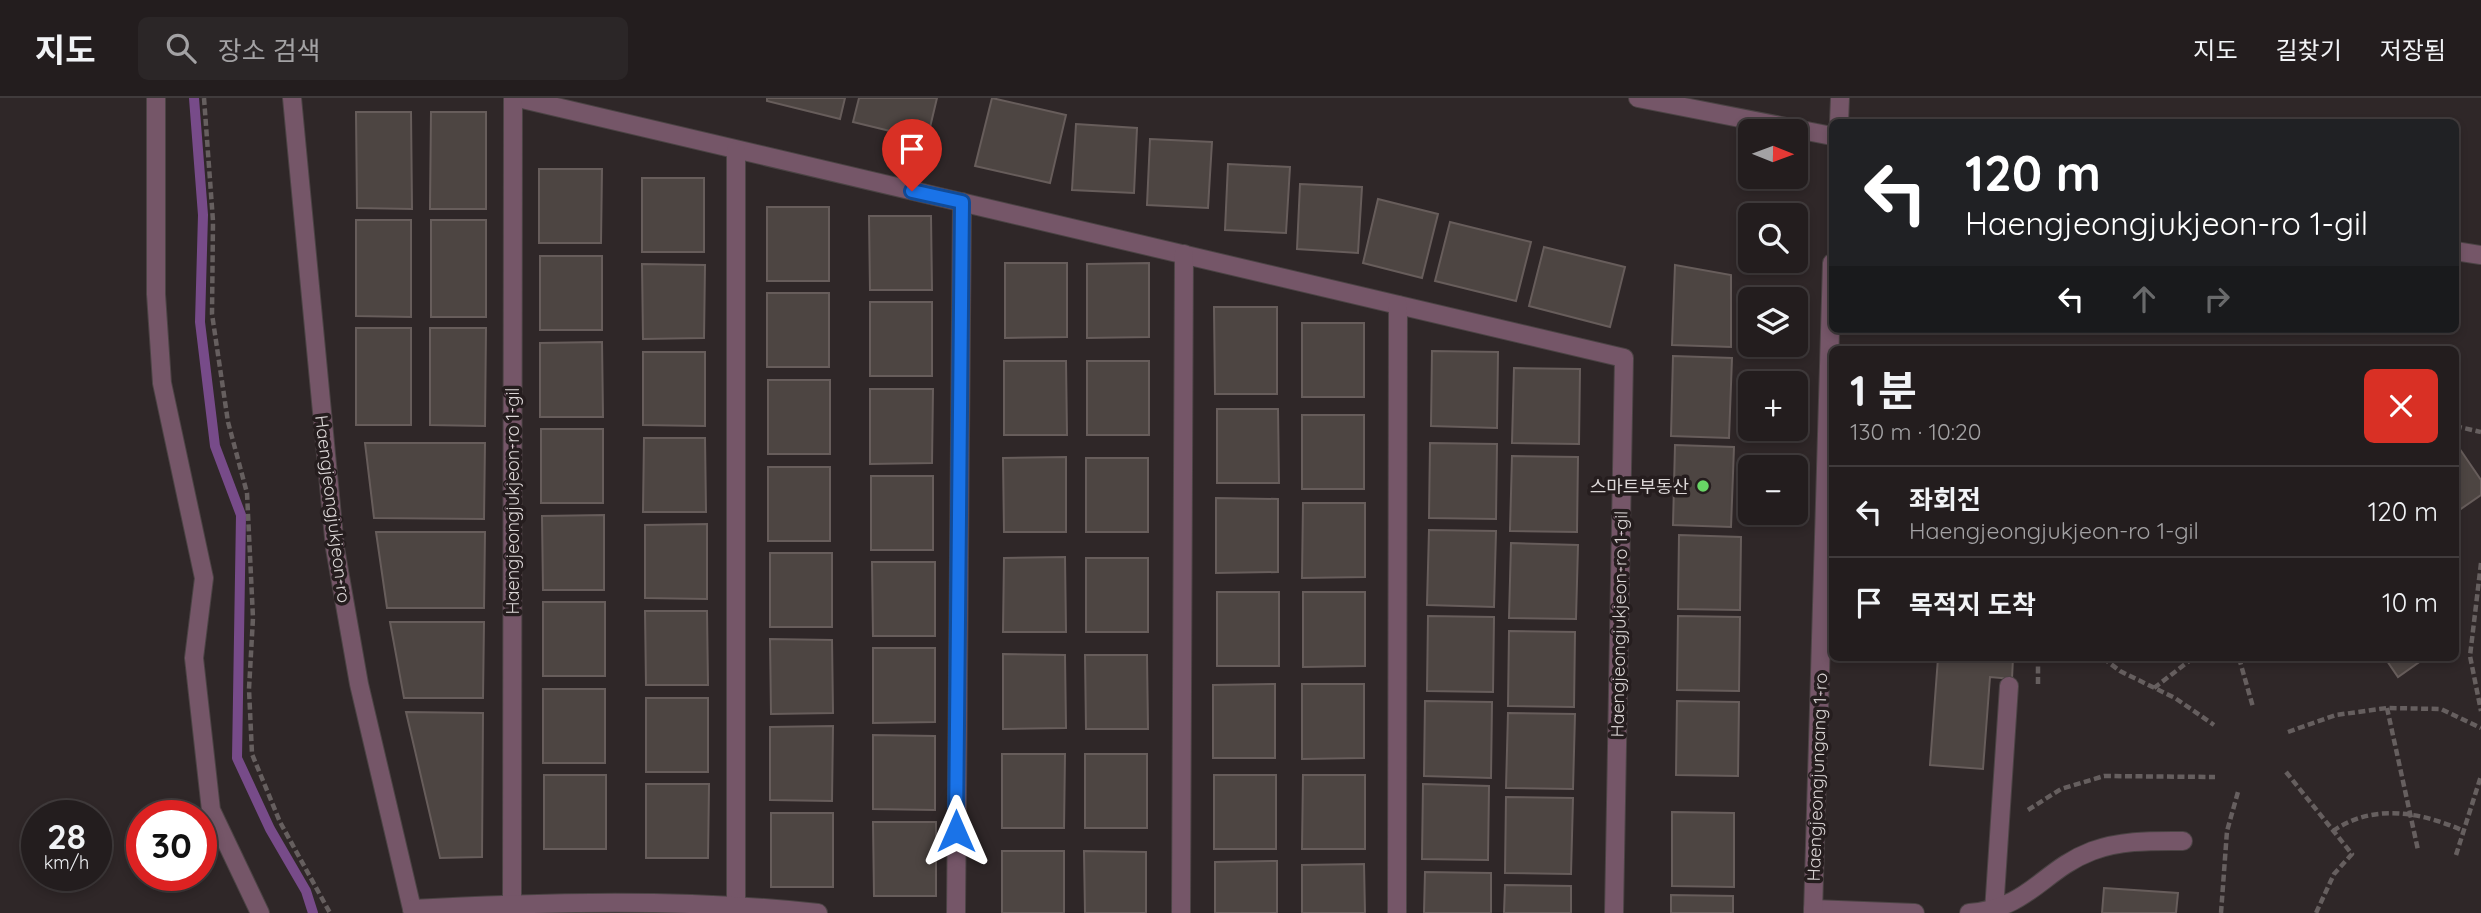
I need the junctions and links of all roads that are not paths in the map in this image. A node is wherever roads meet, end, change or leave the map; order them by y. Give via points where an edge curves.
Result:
1 (156, 98) edge
2 (292, 98) edge
3 (515, 98) edge
4 (1638, 98) edge
5 (1840, 98) edge
6 (1839, 119) edge
7 (1829, 135) edge
8 (736, 149) junction
9 (962, 202) junction
10 (2459, 252) edge
11 (1184, 254) junction
12 (2481, 255) edge
13 (1398, 305) junction
14 (1829, 365) edge
15 (2009, 686) dead end
16 (2183, 841) dead end
17 (512, 904) junction
18 (736, 904) junction
19 (413, 911) edge
20 (1813, 911) edge
21 (1994, 911) junction
22 (260, 913) edge
23 (818, 913) edge
24 (956, 913) edge
25 (1181, 913) edge
26 (1397, 913) edge
27 (1614, 913) edge
28 (1915, 913) edge
29 (1969, 913) edge

1 - 22 street via 156,294 162,383 204,578 194,658 211,810
2 - 19 street, Haengjeongjukjeon-ro via 335,548 359,684
3 - 8 street, Haengjeongjukjeon-ro 1-gil
3 - 17 street, Haengjeongjukjeon-ro 1-gil
4 - 7 street
5 - 6 street
8 - 9 street, Haengjeongjukjeon-ro 1-gil
8 - 18 street
9 - 11 street, Haengjeongjukjeon-ro 1-gil
9 - 24 street
10 - 12 street
11 - 13 street, Haengjeongjukjeon-ro 1-gil
11 - 25 street
13 - 26 street
13 - 27 street, Haengjeongjukjeon-ro 1-gil via 1624,358
14 - 20 street, Haengjeongjungang 1-ro
15 - 21 street
16 - 21 street via 2131,841 2092,852 2058,869 2026,896
17 - 18 street
17 - 19 street
18 - 23 street
20 - 28 street
21 - 29 street

